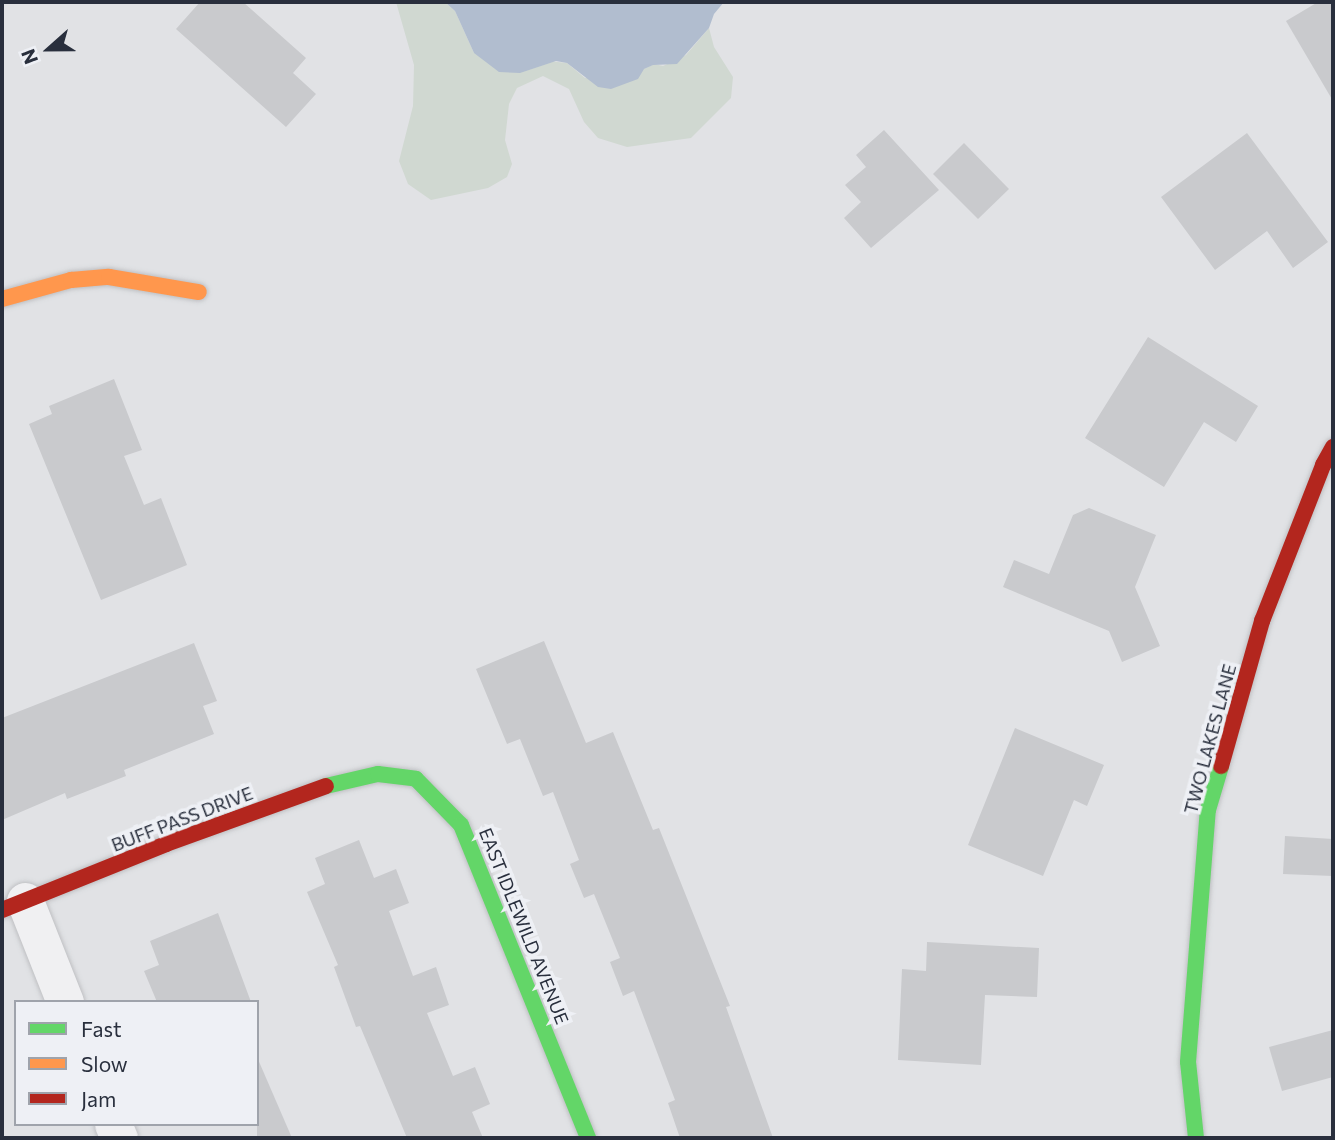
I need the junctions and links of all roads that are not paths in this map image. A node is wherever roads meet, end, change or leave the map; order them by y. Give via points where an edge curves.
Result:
1 (199, 292) dead end
2 (2, 299) edge
3 (1333, 447) edge
4 (378, 774) joint
5 (13, 905) edge
6 (64, 1000) edge
7 (588, 1138) edge
8 (1196, 1138) edge

1 - 2 street via 109,277 71,280
3 - 8 street, TWO LAKES LANE via 1262,621 1208,810 1188,1062
4 - 5 street, BUFF PASS DRIVE via 338,782
4 - 7 street, EAST IDLEWILD AVENUE via 416,779 461,825
5 - 6 street

